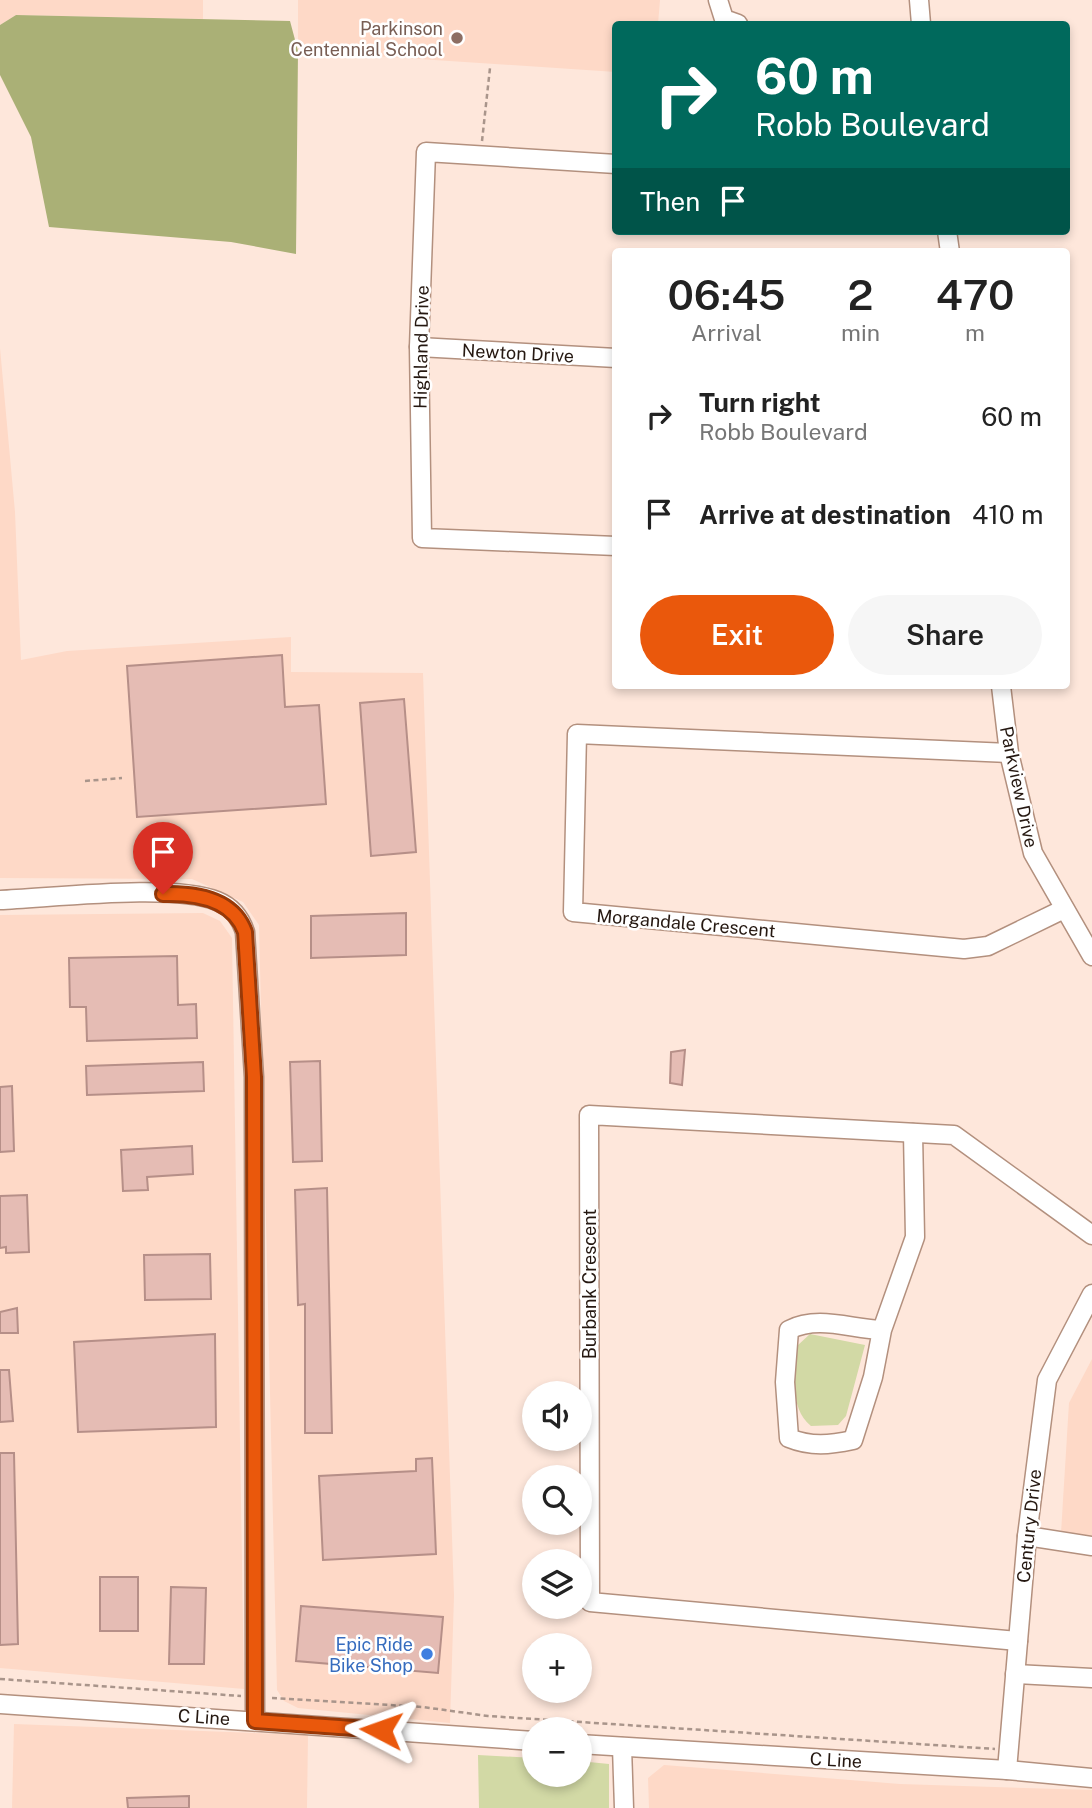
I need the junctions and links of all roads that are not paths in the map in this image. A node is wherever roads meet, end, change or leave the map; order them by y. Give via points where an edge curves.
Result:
1 (718, 0) edge
2 (919, 0) edge
3 (730, 21) edge
4 (921, 21) edge
5 (612, 164) edge
6 (419, 347) junction
7 (612, 358) edge
8 (612, 546) edge
9 (1000, 689) edge
10 (1009, 753) junction
11 (0, 900) edge
12 (1064, 909) junction
13 (1092, 956) edge
14 (913, 1133) junction
15 (1092, 1235) edge
16 (1092, 1294) edge
17 (882, 1330) junction
18 (1027, 1536) junction
19 (1092, 1546) edge
20 (1018, 1641) junction
21 (1015, 1674) junction
22 (1092, 1678) edge
23 (0, 1704) edge
24 (255, 1721) junction
25 (522, 1740) edge
26 (592, 1745) edge
27 (622, 1747) junction
28 (1007, 1770) junction
29 (1092, 1778) edge
30 (624, 1808) edge

1 - 3 street via 724,19
2 - 4 street
5 - 6 street, Highland Drive via 426,152
6 - 7 street, Newton Drive
6 - 8 street, Highland Drive via 422,538
9 - 10 street, Parkview Drive
10 - 12 street, Parkview Drive via 1033,853
10 - 12 street, Morgandale Crescent via 577,734 573,912 964,949 988,946
11 - 24 street via 181,893 216,900 240,918 245,932 254,1077
12 - 13 street, Parkview Drive
14 - 15 street, Burbank Crescent via 954,1135
14 - 17 street via 915,1237
14 - 20 street, Burbank Crescent via 589,1115 590,1602
16 - 18 street, Century Drive via 1047,1380
17 - 17 street via 827,1323 802,1324 789,1330 785,1382 789,1437 830,1445 853,1440
18 - 19 street
18 - 20 street, Century Drive
20 - 21 street, Century Drive
21 - 22 street
21 - 28 street, Century Drive
23 - 24 street, C Line
24 - 25 street, C Line
26 - 27 street, C Line
27 - 28 street, C Line
27 - 30 street
28 - 29 street, C Line

